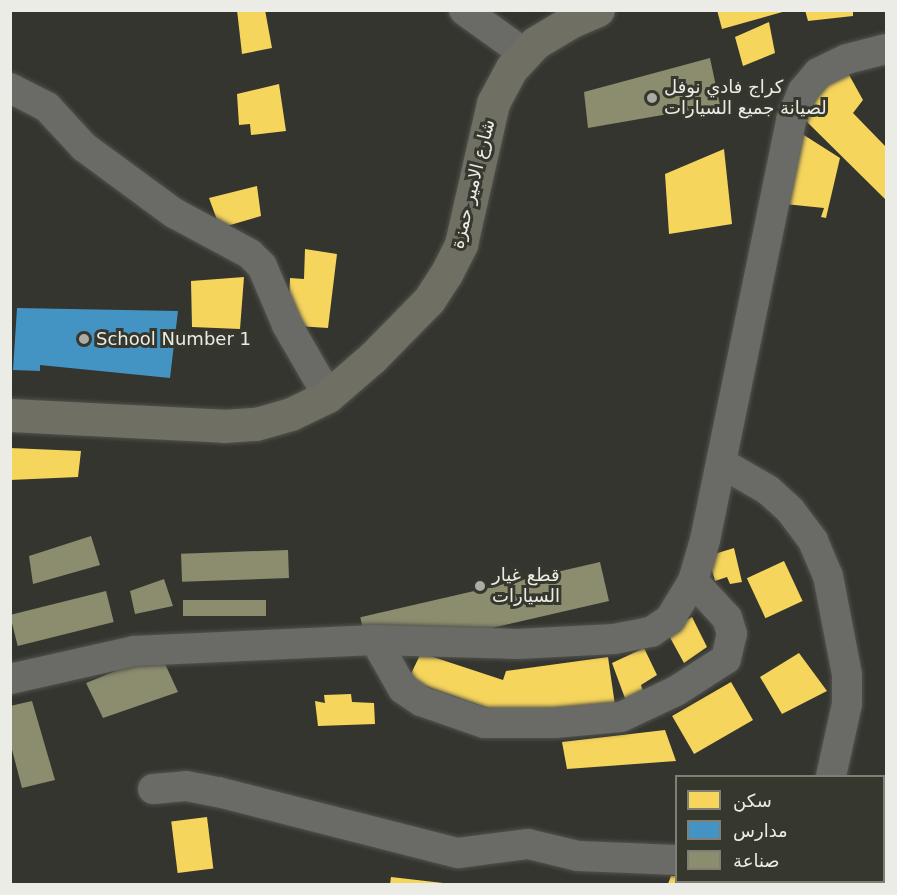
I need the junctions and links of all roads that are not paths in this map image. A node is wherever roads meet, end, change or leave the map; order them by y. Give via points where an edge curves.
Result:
1 (464, 10) edge
2 (598, 10) edge
3 (886, 49) edge
4 (525, 54) junction
5 (10, 88) edge
6 (328, 396) junction
7 (10, 415) edge
8 (723, 464) junction
9 (693, 581) junction
10 (375, 640) junction
11 (10, 679) edge
12 (831, 775) edge
13 (153, 789) dead end
14 (675, 860) edge

1 - 4 street
2 - 4 main road, شارع الامير حمزة via 572,21
3 - 8 street via 847,59 818,73 803,91 795,110
4 - 6 main road, شارع الامير حمزة via 512,68 493,104 461,244 446,274 429,300
5 - 6 street via 47,107 84,147 174,213 250,254 262,266 287,325
6 - 7 main road, شارع الامير حمزة via 291,414 256,424 224,426
8 - 9 street
8 - 12 street via 768,490 790,510 813,541 828,576 847,675 847,704
9 - 10 street via 670,619 651,632 614,639 518,644
9 - 10 street via 727,618 732,634 726,659 676,691 621,717 555,723 484,723 421,701 403,689
10 - 11 street via 134,651
13 - 14 street via 186,786 218,792 458,853 528,844 578,856

